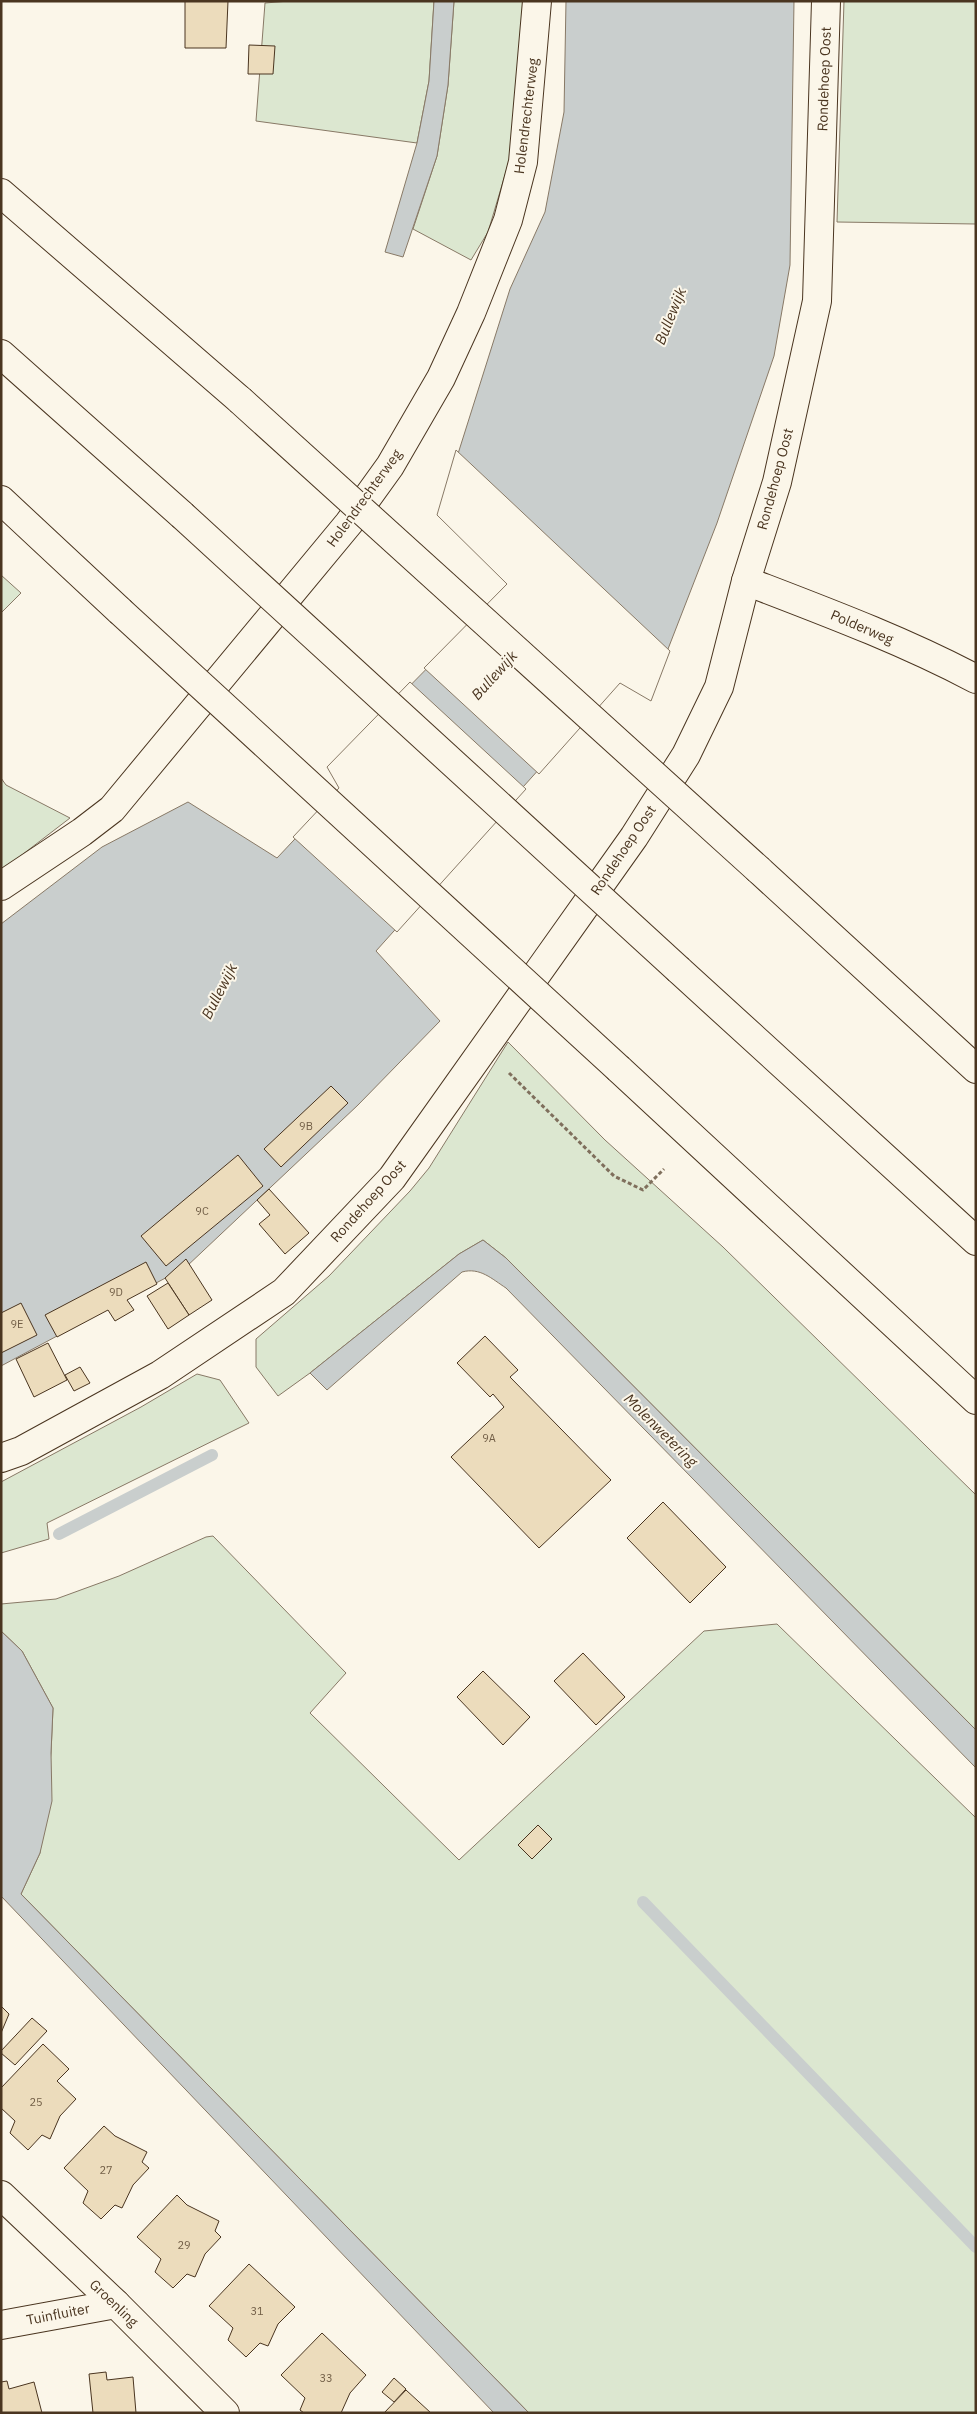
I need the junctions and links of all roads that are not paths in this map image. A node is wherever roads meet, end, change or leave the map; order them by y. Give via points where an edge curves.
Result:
1 (537, 1) edge
2 (826, 1) edge
3 (1, 194) edge
4 (1, 354) edge
5 (1, 500) edge
6 (746, 581) junction
7 (976, 679) edge
8 (1, 886) edge
9 (976, 1069) edge
10 (976, 1241) edge
11 (976, 1400) edge
12 (1, 1458) edge
13 (1, 2195) edge
14 (116, 2304) junction
15 (1, 2325) edge
16 (225, 2413) edge

1 - 8 main road, Holendrechterweg via 523,162 508,220 441,378 390,466 349,523 112,809
2 - 6 main road, Rondehoep Oost via 817,301 777,482
3 - 9 main road, bridge via 240,400
4 - 10 main road, bridge via 182,515
5 - 11 main road, bridge
6 - 7 main road, Polderweg via 851,621 939,659
6 - 12 main road, Rondehoep Oost via 718,687 686,755 634,837 392,1178 284,1292 160,1375 21,1451
13 - 14 main road, Groenling
14 - 15 main road, Tuinfluiter
14 - 16 main road, Groenling

